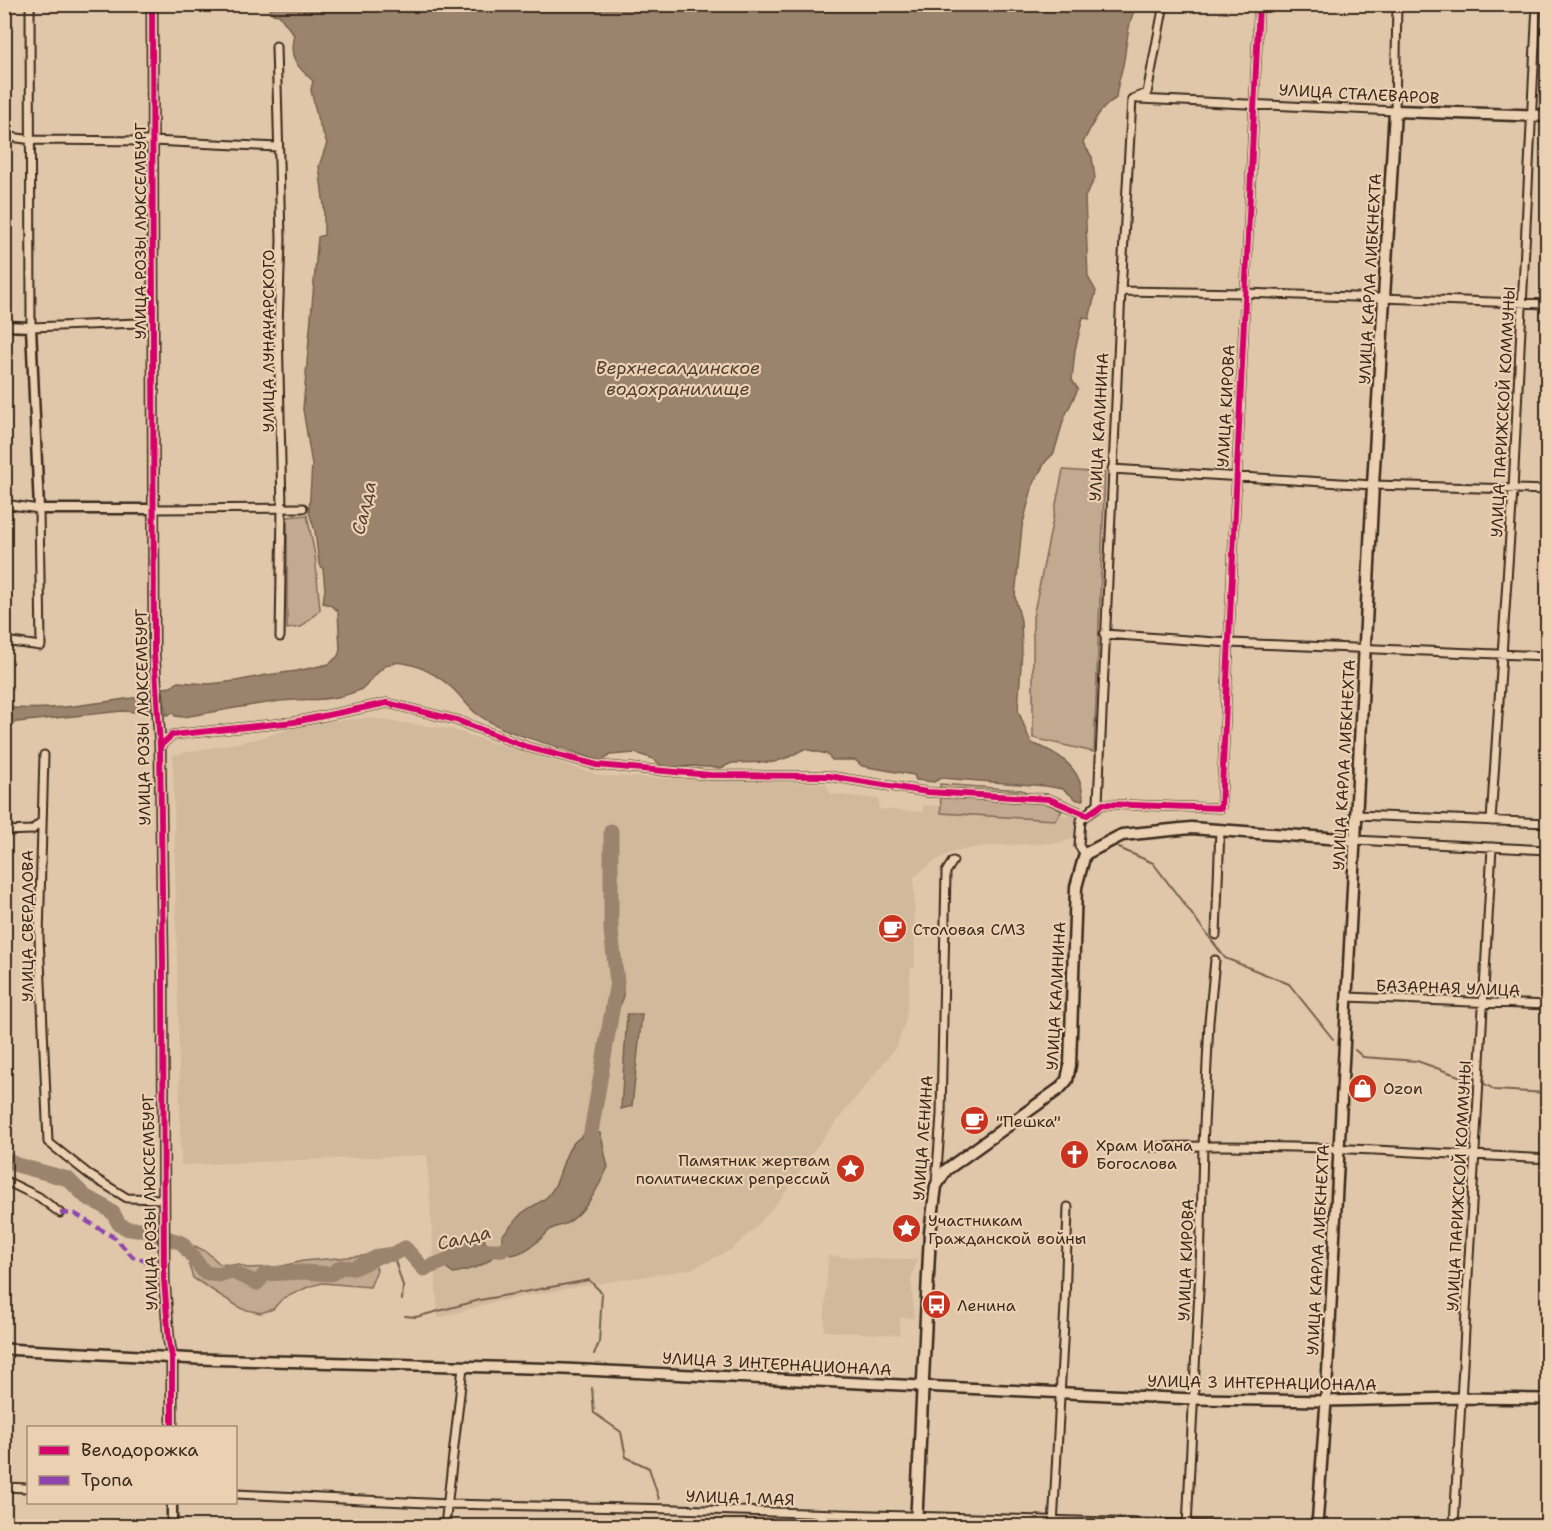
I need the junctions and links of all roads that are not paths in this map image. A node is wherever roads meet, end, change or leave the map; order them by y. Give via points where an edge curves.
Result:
1 (30, 4) edge
2 (152, 4) edge
3 (1164, 4) edge
4 (1259, 4) edge
5 (1397, 4) edge
6 (1537, 4) edge
7 (276, 46) dead end
8 (1132, 99) junction
9 (1254, 103) junction
10 (1395, 111) junction
11 (1532, 116) junction
12 (1548, 116) edge
13 (4, 136) edge
14 (32, 140) junction
15 (152, 141) junction
16 (277, 147) junction
17 (1121, 291) junction
18 (1245, 293) junction
19 (1384, 299) junction
20 (1522, 302) junction
21 (1548, 304) edge
22 (139, 323) dead end
23 (4, 326) edge
24 (31, 327) junction
25 (1112, 469) junction
26 (1237, 478) junction
27 (1373, 485) junction
28 (1514, 490) junction
29 (1548, 490) edge
30 (4, 504) edge
31 (282, 508) junction
32 (303, 508) dead end
33 (39, 509) junction
34 (154, 509) junction
35 (1104, 634) junction
36 (280, 638) dead end
37 (4, 641) edge
38 (1230, 643) junction
39 (1366, 648) junction
40 (1503, 654) junction
41 (1548, 656) edge
42 (159, 746) junction
43 (44, 755) dead end
44 (1087, 814) junction
45 (1356, 815) junction
46 (42, 820) junction
47 (1491, 821) junction
48 (1548, 823) edge
49 (1220, 829) junction
50 (4, 831) edge
51 (1355, 840) junction
52 (1492, 847) junction
53 (1548, 850) edge
54 (1085, 854) junction
55 (953, 861) dead end
56 (1216, 935) dead end
57 (1215, 960) dead end
58 (1347, 997) junction
59 (1483, 1003) junction
60 (1548, 1005) edge
61 (1203, 1146) junction
62 (1151, 1147) dead end
63 (1338, 1149) junction
64 (1474, 1155) junction
65 (1548, 1159) edge
66 (5, 1183) edge
67 (936, 1185) junction
68 (164, 1199) junction
69 (1068, 1207) dead end
70 (60, 1213) dead end
71 (4, 1349) edge
72 (172, 1357) junction
73 (463, 1367) junction
74 (923, 1386) junction
75 (1060, 1391) junction
76 (1460, 1398) junction
77 (1193, 1399) junction
78 (1548, 1399) edge
79 (1326, 1401) junction
80 (172, 1426) edge
81 (4, 1487) edge
82 (27, 1488) edge
83 (237, 1494) edge
84 (172, 1504) edge
85 (447, 1504) junction
86 (916, 1522) edge
87 (1053, 1523) edge
88 (1187, 1525) edge
89 (172, 1527) edge
90 (445, 1527) edge
91 (1243, 1527) edge
92 (1317, 1527) edge
93 (1454, 1527) edge

1 - 14 street
2 - 15 street, УЛИЦА РОЗЫ ЛЮКСЕМБУРГ
3 - 8 street via 1147,93
4 - 9 street, УЛИЦА КИРОВА
5 - 10 street, УЛИЦА КАРЛА ЛИБКНЕХТА
6 - 11 street, УЛИЦА ПАРИЖСКОЙ КОММУНЫ
7 - 16 street, УЛИЦА ЛУНАЧАРСКОГО
8 - 9 street, УЛИЦА СТАЛЕВАРОВ
8 - 17 street, УЛИЦА КАЛИНИНА
9 - 10 street, УЛИЦА СТАЛЕВАРОВ
9 - 18 street, УЛИЦА КИРОВА
10 - 11 main road, УЛИЦА СТАЛЕВАРОВ
10 - 19 main road, УЛИЦА КАРЛА ЛИБКНЕХТА
11 - 12 main road, УЛИЦА СТАЛЕВАРОВ
11 - 20 street, УЛИЦА ПАРИЖСКОЙ КОММУНЫ
13 - 14 street
14 - 15 street
14 - 24 street
15 - 16 street
15 - 34 street, УЛИЦА РОЗЫ ЛЮКСЕМБУРГ
16 - 31 street, УЛИЦА ЛУНАЧАРСКОГО
17 - 18 street
17 - 25 street, УЛИЦА КАЛИНИНА
18 - 19 street
18 - 26 street, УЛИЦА КИРОВА
19 - 20 street
19 - 27 main road, УЛИЦА КАРЛА ЛИБКНЕХТА
20 - 21 street
20 - 28 street, УЛИЦА ПАРИЖСКОЙ КОММУНЫ
22 - 24 street
23 - 24 street
24 - 33 street
25 - 26 street
25 - 35 street, УЛИЦА КАЛИНИНА
26 - 27 street
26 - 38 street, УЛИЦА КИРОВА
27 - 28 street
27 - 39 main road, УЛИЦА КАРЛА ЛИБКНЕХТА
28 - 29 street
28 - 40 street, УЛИЦА ПАРИЖСКОЙ КОММУНЫ
30 - 33 street
31 - 32 street
31 - 34 street
31 - 36 street, УЛИЦА ЛУНАЧАРСКОГО
33 - 34 street
33 - 37 street via 41,646
34 - 42 street, УЛИЦА РОЗЫ ЛЮКСЕМБУРГ via 154,652
35 - 38 street
35 - 44 street, УЛИЦА КАЛИНИНА via 1098,803
38 - 39 street
38 - 44 street, УЛИЦА КИРОВА via 1221,808 1103,804
39 - 40 street
39 - 45 main road, УЛИЦА КАРЛА ЛИБКНЕХТА
40 - 41 street
40 - 47 street, УЛИЦА ПАРИЖСКОЙ КОММУНЫ
42 - 44 street via 172,735 294,722 387,703 456,720 527,747 597,765 710,775 828,776 927,792 1049,799
42 - 68 street, УЛИЦА РОЗЫ ЛЮКСЕМБУРГ
43 - 46 street, УЛИЦА СВЕРДЛОВА
44 - 54 street, УЛИЦА КАЛИНИНА via 1081,820 1079,846
45 - 47 street
45 - 51 main road, УЛИЦА КАРЛА ЛИБКНЕХТА
46 - 50 street via 32,830
46 - 68 street, УЛИЦА СВЕРДЛОВА via 39,937 48,1142 127,1198
47 - 48 street
49 - 51 main road
49 - 54 main road via 1122,835
49 - 56 street
51 - 52 street
51 - 58 main road, УЛИЦА КАРЛА ЛИБКНЕХТА
52 - 53 street
52 - 59 street, УЛИЦА ПАРИЖСКОЙ КОММУНЫ
54 - 67 main road, УЛИЦА КАЛИНИНА via 1076,887 1067,1080 1035,1108 945,1170
55 - 67 street, УЛИЦА ЛЕНИНА via 946,872
57 - 61 street, УЛИЦА КИРОВА
58 - 59 street, БАЗАРНАЯ УЛИЦА
58 - 63 main road, УЛИЦА КАРЛА ЛИБКНЕХТА
59 - 60 street, БАЗАРНАЯ УЛИЦА
59 - 64 street, УЛИЦА ПАРИЖСКОЙ КОММУНЫ
61 - 62 street
61 - 63 street
61 - 77 street, УЛИЦА КИРОВА
63 - 64 street
63 - 79 main road, УЛИЦА КАРЛА ЛИБКНЕХТА
64 - 65 street
64 - 76 street, УЛИЦА ПАРИЖСКОЙ КОММУНЫ
66 - 70 street via 39,1197
67 - 74 main road, УЛИЦА ЛЕНИНА
68 - 72 street, УЛИЦА РОЗЫ ЛЮКСЕМБУРГ via 164,1279
69 - 75 street
71 - 72 main road, УЛИЦА 3 ИНТЕРНАЦИОНАЛА
72 - 73 main road, УЛИЦА 3 ИНТЕРНАЦИОНАЛА
72 - 80 street, УЛИЦА РОЗЫ ЛЮКСЕМБУРГ
73 - 74 main road, УЛИЦА 3 ИНТЕРНАЦИОНАЛА
73 - 85 street
74 - 75 main road, УЛИЦА 3 ИНТЕРНАЦИОНАЛА
74 - 86 main road, УЛИЦА ЛЕНИНА
75 - 77 main road, УЛИЦА 3 ИНТЕРНАЦИОНАЛА
75 - 87 street
76 - 78 main road, УЛИЦА 3 ИНТЕРНАЦИОНАЛА
76 - 79 main road, УЛИЦА 3 ИНТЕРНАЦИОНАЛА
76 - 93 street, УЛИЦА ПАРИЖСКОЙ КОММУНЫ
77 - 79 main road, УЛИЦА 3 ИНТЕРНАЦИОНАЛА
77 - 88 street, УЛИЦА КИРОВА
79 - 92 main road, УЛИЦА КАРЛА ЛИБКНЕХТА
81 - 82 street
83 - 85 street, УЛИЦА 1 МАЯ
84 - 89 street
85 - 86 street, УЛИЦА 1 МАЯ via 674,1509
85 - 90 street
86 - 87 street, УЛИЦА 1 МАЯ
87 - 88 street, УЛИЦА 1 МАЯ
88 - 91 street, УЛИЦА 1 МАЯ

